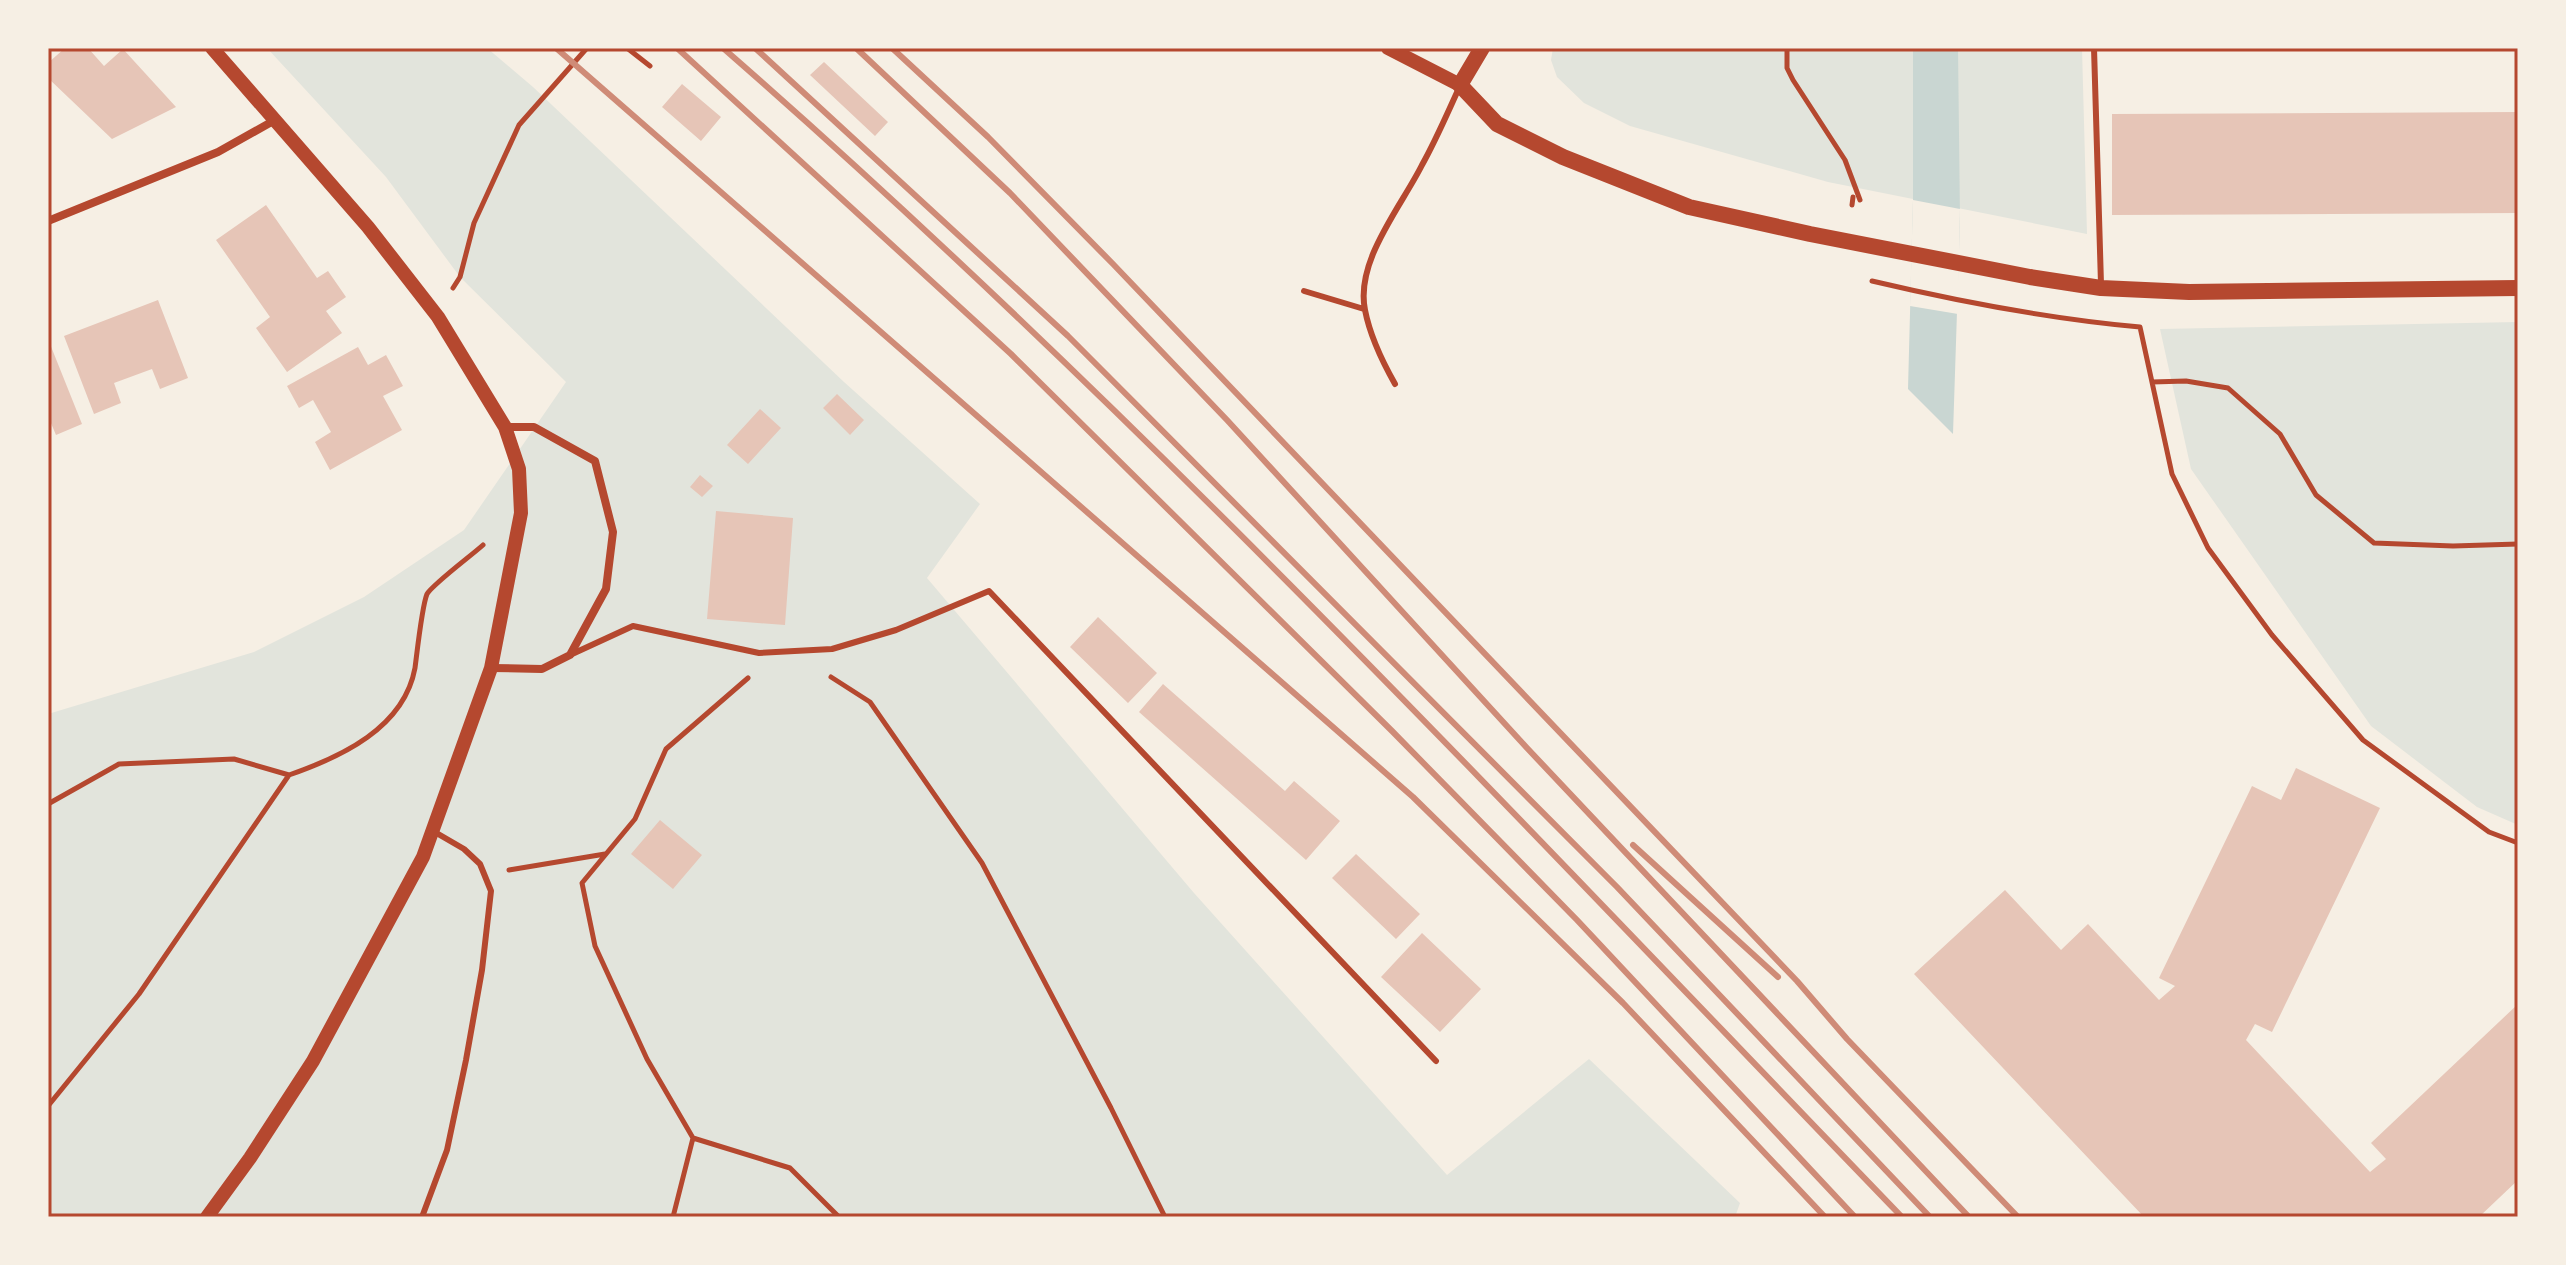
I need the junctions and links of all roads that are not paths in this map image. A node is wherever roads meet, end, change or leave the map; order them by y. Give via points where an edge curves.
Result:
1 (212, 48) edge
2 (1388, 48) edge
3 (1482, 48) edge
4 (2094, 48) edge
5 (1460, 85) junction
6 (275, 120) junction
7 (48, 221) edge
8 (2101, 288) junction
9 (2518, 288) edge
10 (1304, 291) dead end
11 (1364, 309) junction
12 (1395, 384) dead end
13 (505, 427) junction
14 (570, 655) junction
15 (491, 668) junction
16 (433, 831) junction
17 (1436, 1061) dead end
18 (207, 1217) edge
19 (422, 1217) edge

1 - 6 street
2 - 5 street
3 - 5 main road
4 - 8 lane
5 - 8 main road via 1497,124 1563,157 1689,207
5 - 11 lane via 1374,255 1366,275
6 - 7 street via 218,152
6 - 13 street via 438,317
8 - 9 main road
10 - 11 lane
11 - 12 lane
13 - 14 street via 534,427 595,461 613,532 606,589
13 - 15 street via 519,469 521,513
14 - 15 street via 542,669
14 - 17 lane via 633,626 759,653 832,649 896,630 989,591
15 - 16 street
16 - 18 street via 313,1061
16 - 19 lane via 480,864 491,891 482,970 447,1150

